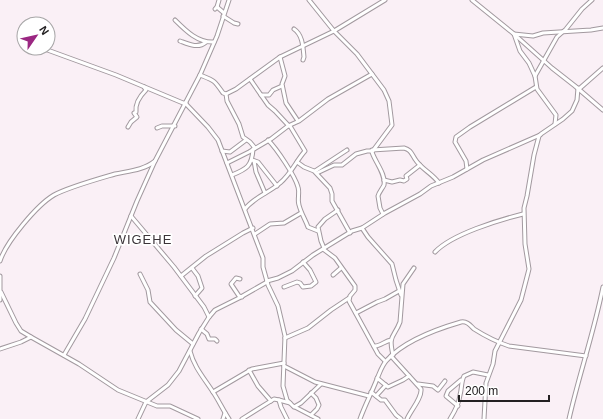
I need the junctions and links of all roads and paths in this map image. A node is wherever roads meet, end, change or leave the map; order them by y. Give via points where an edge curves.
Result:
1 (220, 0) edge
2 (228, 0) edge
3 (309, 0) edge
4 (385, 0) edge
5 (472, 0) edge
6 (592, 0) edge
7 (224, 15) junction
8 (175, 20) dead end
9 (238, 24) dead end
10 (603, 28) edge
11 (294, 29) dead end
12 (334, 31) junction
13 (563, 32) junction
14 (514, 34) junction
15 (180, 41) dead end
16 (206, 42) junction
17 (214, 42) junction
18 (302, 47) junction
19 (56, 53) edge
20 (280, 57) junction
21 (303, 60) dead end
22 (544, 61) junction
23 (603, 68) edge
24 (372, 74) junction
25 (200, 75) junction
26 (535, 76) junction
27 (250, 78) junction
28 (144, 86) junction
29 (282, 86) junction
30 (536, 87) junction
31 (579, 89) junction
32 (226, 94) junction
33 (261, 95) junction
34 (186, 103) junction
35 (603, 110) edge
36 (298, 122) junction
37 (555, 124) junction
38 (174, 126) junction
39 (289, 126) junction
40 (128, 127) dead end
41 (157, 128) dead end
42 (540, 135) junction
43 (246, 140) junction
44 (268, 140) junction
45 (254, 149) junction
46 (347, 150) dead end
47 (372, 150) junction
48 (222, 151) junction
49 (156, 160) junction
50 (253, 161) junction
51 (297, 162) junction
52 (227, 163) junction
53 (420, 165) junction
54 (467, 169) junction
55 (291, 172) junction
56 (316, 172) junction
57 (232, 175) junction
58 (384, 180) junction
59 (439, 183) junction
60 (277, 186) junction
61 (265, 193) junction
62 (245, 209) junction
63 (338, 210) junction
64 (301, 213) junction
65 (383, 214) junction
66 (523, 214) junction
67 (131, 216) junction
68 (253, 228) junction
69 (362, 228) junction
70 (318, 231) junction
71 (350, 233) junction
72 (254, 234) junction
73 (323, 249) junction
74 (435, 252) dead end
75 (0, 261) edge
76 (303, 262) junction
77 (192, 268) junction
78 (341, 268) junction
79 (414, 268) dead end
80 (140, 274) dead end
81 (333, 275) dead end
82 (0, 276) edge
83 (181, 276) junction
84 (240, 279) dead end
85 (267, 281) junction
86 (284, 287) dead end
87 (603, 287) edge
88 (399, 291) junction
89 (1, 292) edge
90 (195, 296) junction
91 (402, 296) junction
92 (242, 297) junction
93 (349, 298) junction
94 (0, 300) edge
95 (356, 313) junction
96 (209, 317) junction
97 (201, 329) junction
98 (31, 337) junction
99 (284, 338) junction
100 (391, 340) junction
101 (216, 341) dead end
102 (499, 342) junction
103 (193, 344) junction
104 (374, 346) junction
105 (0, 349) edge
106 (190, 351) junction
107 (64, 355) junction
108 (392, 355) junction
109 (586, 356) junction
110 (385, 361) junction
111 (284, 364) junction
112 (249, 370) junction
113 (488, 375) junction
114 (409, 376) junction
115 (377, 378) junction
116 (462, 380) junction
117 (444, 381) dead end
118 (321, 384) junction
119 (418, 384) junction
120 (386, 385) junction
121 (213, 392) junction
122 (371, 392) junction
123 (310, 393) junction
124 (369, 396) junction
125 (376, 396) junction
126 (279, 400) junction
127 (270, 401) junction
128 (146, 402) junction
129 (290, 403) junction
130 (458, 406) junction
131 (294, 407) junction
132 (225, 413) junction
133 (248, 415) junction
134 (310, 415) junction
135 (138, 419) edge
136 (198, 419) edge
137 (223, 419) edge
138 (229, 419) edge
139 (242, 419) edge
140 (250, 419) edge
141 (287, 419) edge
142 (318, 419) edge
143 (360, 419) edge
144 (401, 419) edge
145 (407, 419) edge
146 (450, 419) edge
147 (484, 419) edge
148 (569, 419) edge

1 - 7 street via 216,8
2 - 7 street
3 - 12 street
4 - 12 street
5 - 14 street
6 - 13 street
7 - 9 street
7 - 17 street
8 - 16 street via 187,32
10 - 13 street
11 - 18 street via 301,37
12 - 18 street
12 - 24 street via 355,51
13 - 14 street via 534,36
13 - 22 street via 557,37
14 - 22 street
14 - 26 street via 520,51
15 - 16 street via 191,46 203,45
16 - 17 street
17 - 25 street
18 - 20 street
18 - 21 street
19 - 28 street
20 - 27 street
20 - 29 street via 285,77
22 - 26 street
22 - 31 street
23 - 31 street
24 - 36 street via 328,99
24 - 47 street via 388,97 392,124
25 - 32 street via 214,81
25 - 34 street
26 - 30 street
27 - 32 street
27 - 33 street
28 - 34 street
28 - 40 street via 146,90 135,106 134,113 137,117
29 - 33 street via 272,90 269,95
29 - 36 street via 286,102
30 - 37 street via 556,113
30 - 54 street via 456,137 455,142 466,161
31 - 35 street
31 - 37 street via 573,109
32 - 43 street
33 - 39 street
34 - 38 street
34 - 48 street via 214,133
36 - 39 street
37 - 42 street
38 - 41 street
38 - 49 street
39 - 44 street
39 - 51 street via 305,150
42 - 54 street
42 - 66 street
43 - 45 street
43 - 48 street via 230,152
44 - 45 street
44 - 55 street
45 - 50 street
45 - 52 street
46 - 56 street
47 - 53 street via 407,148
47 - 56 street via 356,154 342,165 334,164
47 - 58 street via 382,169
48 - 52 street
49 - 67 street
49 - 75 street via 145,167 115,174 54,195 41,205 20,229 6,247
50 - 57 street
50 - 60 street via 258,162
50 - 61 street
51 - 55 street
51 - 56 street
52 - 57 street
53 - 58 street via 406,176 407,179 404,181
53 - 59 street
54 - 59 street
55 - 60 street
55 - 64 street via 299,188 297,197
56 - 63 street via 331,190 332,201
57 - 62 street
58 - 65 street via 378,196
59 - 65 street
60 - 61 street
61 - 62 street
62 - 68 street
63 - 70 street via 318,226
63 - 71 street
64 - 70 street via 308,227
64 - 72 street via 284,223 270,224
65 - 69 street
66 - 74 street via 458,236
66 - 102 street via 524,242 529,269 520,300
67 - 83 street
67 - 107 street via 85,319
68 - 72 street
68 - 77 street via 218,248
69 - 71 street
69 - 88 street via 392,264
70 - 73 street
71 - 73 street
72 - 85 street via 263,258
73 - 76 street
73 - 78 street via 335,258
76 - 85 street via 292,271
76 - 86 street via 316,282 306,288 298,282
77 - 83 street
77 - 90 street via 202,288
78 - 81 street
78 - 93 street via 356,288
79 - 91 street via 403,284
80 - 103 street via 148,290 150,302
82 - 89 street
83 - 90 street
84 - 92 street via 236,278 231,284
85 - 92 street
85 - 99 street via 278,306
87 - 109 street
88 - 91 street
88 - 95 street
89 - 94 street
89 - 98 street via 16,323
90 - 96 street
91 - 100 street via 400,322
92 - 96 street via 218,307
93 - 95 street
93 - 99 street via 311,326
95 - 104 street
96 - 97 street
97 - 101 street via 209,339
97 - 103 street
98 - 105 street
98 - 107 street
99 - 111 street
100 - 104 street
100 - 108 street
102 - 108 street via 464,321 430,332
102 - 109 street via 516,348
102 - 113 street
103 - 106 street
104 - 110 street
106 - 121 street via 199,373
106 - 128 street via 168,385
107 - 128 street via 118,390
108 - 110 street
108 - 114 street
109 - 148 street
110 - 115 street
111 - 112 street
111 - 118 street via 300,375
111 - 129 street via 283,386
112 - 121 street
112 - 127 street
113 - 116 street via 473,372 464,376
113 - 147 street
114 - 119 street
114 - 120 street via 389,387
115 - 120 street
115 - 122 street
116 - 130 street
116 - 130 street via 446,395
117 - 119 street via 438,390 433,386
118 - 123 street
118 - 124 street
119 - 145 street via 422,393
120 - 125 street
121 - 132 street
122 - 124 street
122 - 125 street
123 - 131 street
123 - 134 street via 319,405
124 - 143 street
125 - 144 street via 385,400
126 - 127 street
126 - 129 street
126 - 141 street
127 - 133 street
128 - 135 street
128 - 136 street via 157,406 170,406
129 - 131 street
130 - 146 street
131 - 134 street
132 - 137 street
132 - 138 street
133 - 139 street
133 - 140 street
134 - 142 street

